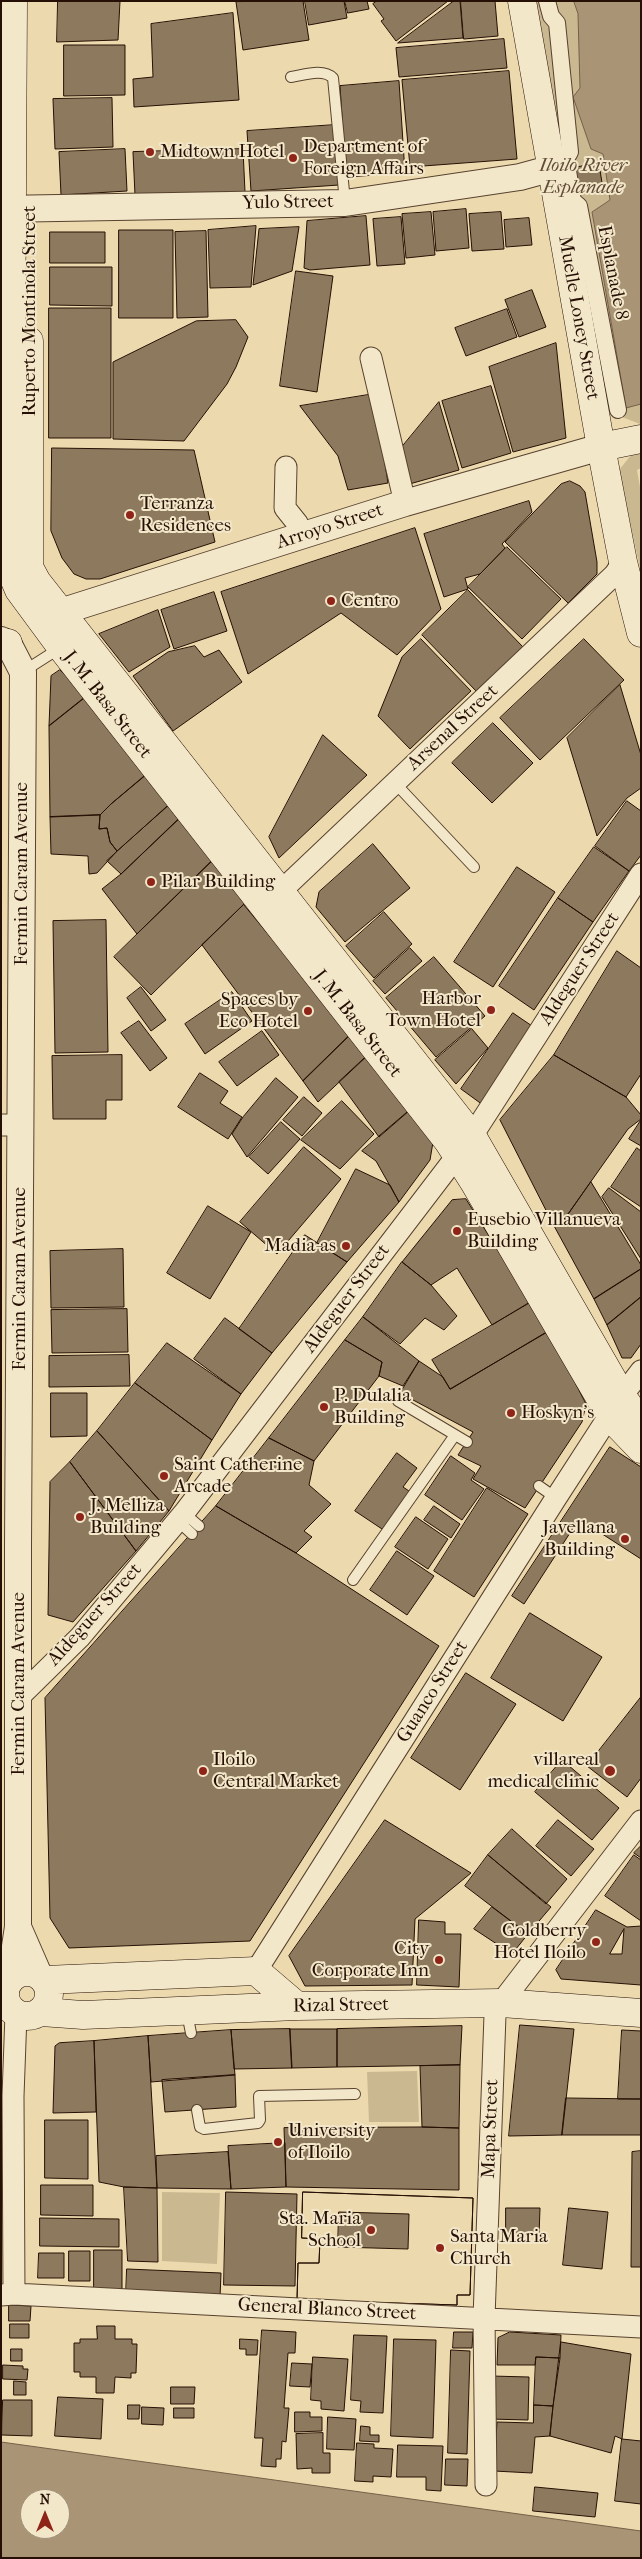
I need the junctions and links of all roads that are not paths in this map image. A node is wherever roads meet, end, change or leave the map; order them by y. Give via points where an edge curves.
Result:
1 (13, 1) edge
2 (31, 1) edge
3 (522, 1) edge
4 (547, 1) edge
5 (291, 77) dead end
6 (553, 168) junction
7 (345, 203) junction
8 (16, 209) edge
9 (371, 358) dead end
10 (618, 410) dead end
11 (641, 439) edge
12 (601, 447) junction
13 (286, 466) dead end
14 (405, 503) junction
15 (304, 536) junction
16 (623, 562) junction
17 (6, 580) edge
18 (51, 616) junction
19 (641, 633) edge
20 (3, 643) edge
21 (61, 647) junction
22 (23, 672) junction
23 (395, 783) junction
24 (474, 867) dead end
25 (641, 874) edge
26 (280, 892) junction
27 (11, 1125) edge
28 (465, 1145) junction
29 (641, 1370) edge
30 (398, 1401) dead end
31 (616, 1405) junction
32 (641, 1424) edge
33 (456, 1435) junction
34 (467, 1442) dead end
35 (641, 1449) edge
36 (10, 1504) edge
37 (352, 1580) dead end
38 (19, 1697) junction
39 (641, 1821) edge
40 (18, 1927) junction
41 (256, 1971) junction
42 (42, 1978) junction
43 (10, 1979) junction
44 (501, 2003) junction
45 (297, 2006) junction
46 (17, 2010) edge
47 (641, 2013) edge
48 (188, 2018) dead end
49 (191, 2033) dead end
50 (355, 2094) dead end
51 (197, 2110) dead end
52 (8, 2294) edge
53 (484, 2318) junction
54 (641, 2327) edge
55 (486, 2485) dead end

1 - 8 main road, Ruperto Montinola Street
2 - 8 main road, Ruperto Montinola Street
3 - 6 main road, Muelle Loney Street
4 - 10 street, Esplanade 8 via 551,16 557,23 571,193 579,206
5 - 7 lane via 322,73 334,78
6 - 7 street, Yulo Street via 520,177
6 - 12 main road, Muelle Loney Street
7 - 8 street, Yulo Street
8 - 17 main road
8 - 18 main road, Ruperto Montinola Street via 29,567
9 - 14 street
11 - 12 main road
12 - 14 street, Arroyo Street
12 - 16 main road, Muelle Loney Street
13 - 15 street via 285,508
14 - 15 street, Arroyo Street
15 - 18 street, Arroyo Street
16 - 19 main road, Muelle Loney Street
16 - 23 street, Arsenal Street via 615,574
17 - 18 main road
18 - 21 main road, J. M. Basa Street
18 - 26 main road, J. M. Basa Street
20 - 22 street, Fermin Caram Avenue
21 - 22 lane
21 - 28 main road, J. M. Basa Street
22 - 27 street, Fermin Caram Avenue
23 - 24 lane
23 - 26 street, Arsenal Street
25 - 28 street, Aldeguer Street
26 - 28 main road, J. M. Basa Street
27 - 36 street, Fermin Caram Avenue
28 - 31 main road, J. M. Basa Street
28 - 38 street, Aldeguer Street via 188,1523
29 - 31 street, Guanco Street
30 - 33 lane
31 - 32 main road, J. M. Basa Street
31 - 35 main road, J. M. Basa Street via 631,1441
31 - 41 street, Guanco Street via 548,1492
33 - 34 lane
33 - 37 lane
36 - 38 street, Fermin Caram Avenue
38 - 40 street, Fermin Caram Avenue
39 - 44 street, Mapa Street
40 - 42 street, Fermin Caram Avenue
40 - 43 street, Fermin Caram Avenue
41 - 42 main road
41 - 45 main road
42 - 43 main road via 21,1972
42 - 46 main road via 49,1997
43 - 46 main road via 4,1992
44 - 45 main road, Rizal Street
44 - 47 main road, Rizal Street
44 - 53 street, Mapa Street via 495,2015
45 - 46 main road, Rizal Street via 83,2016
46 - 52 street
48 - 49 lane
50 - 51 lane via 259,2096 258,2123 204,2129 200,2127
52 - 53 street, General Blanco Street
53 - 54 street, General Blanco Street
53 - 55 street, Mapa Street

